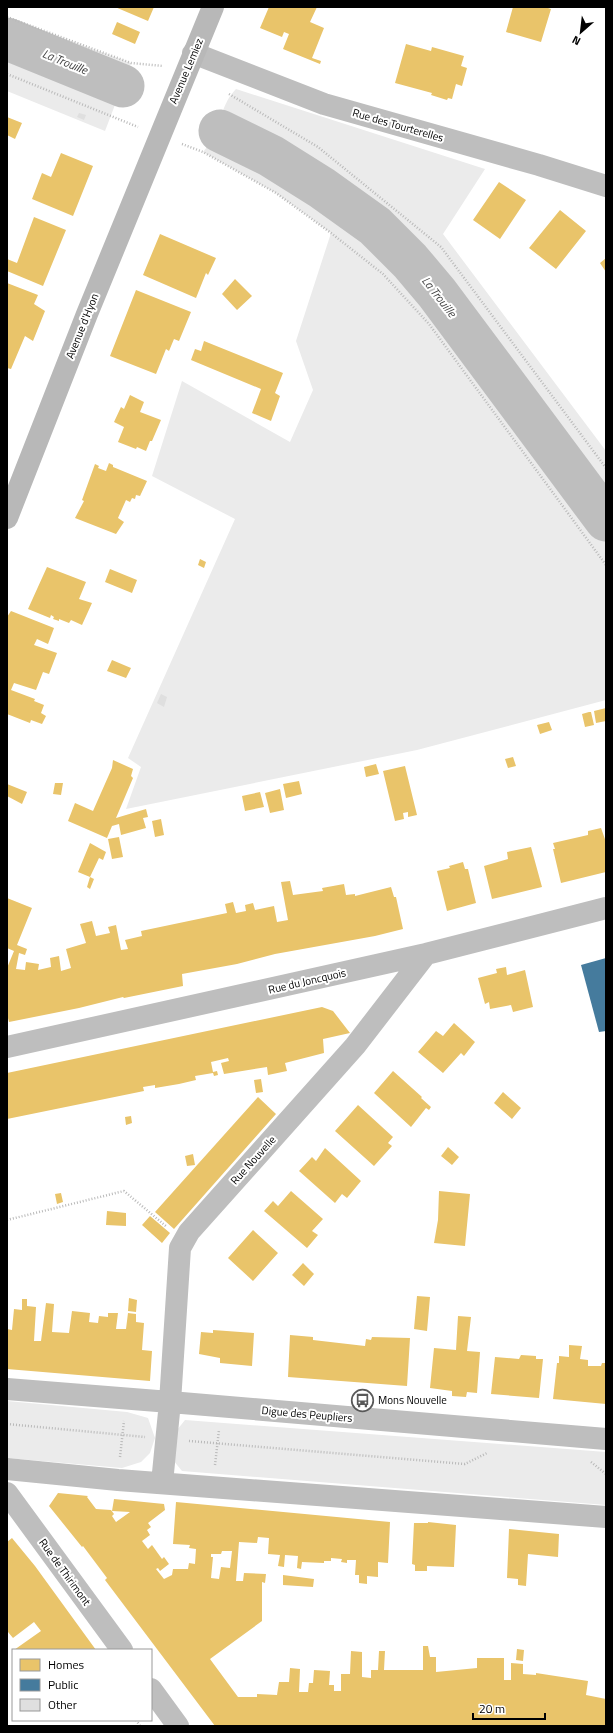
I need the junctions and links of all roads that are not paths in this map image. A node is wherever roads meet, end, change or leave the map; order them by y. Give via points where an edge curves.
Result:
1 (213, 7) edge
2 (190, 61) junction
3 (159, 135) joint
4 (606, 186) edge
5 (7, 518) edge
6 (606, 908) edge
7 (426, 954) junction
8 (7, 1047) edge
9 (7, 1390) edge
10 (170, 1402) junction
11 (606, 1439) edge
12 (7, 1469) edge
13 (162, 1483) junction
14 (7, 1493) edge
15 (606, 1517) edge
16 (121, 1649) edge
17 (152, 1690) edge
18 (178, 1726) edge

1 - 2 street, Avenue Lemiez
2 - 3 street, Avenue Lemiez
2 - 4 street, Rue des Tourterelles via 324,104
3 - 5 street, Avenue d'Hyon
6 - 7 street, Rue du Joncquois
7 - 8 street, Rue du Joncquois
7 - 10 street, Rue Nouvelle via 355,1046 189,1232 180,1248
9 - 10 street, Digue des Peupliers
10 - 11 street, Digue des Peupliers
10 - 13 street, Rue Nouvelle
12 - 13 street
13 - 15 street
14 - 16 street, Rue de Thirimont
17 - 18 street

